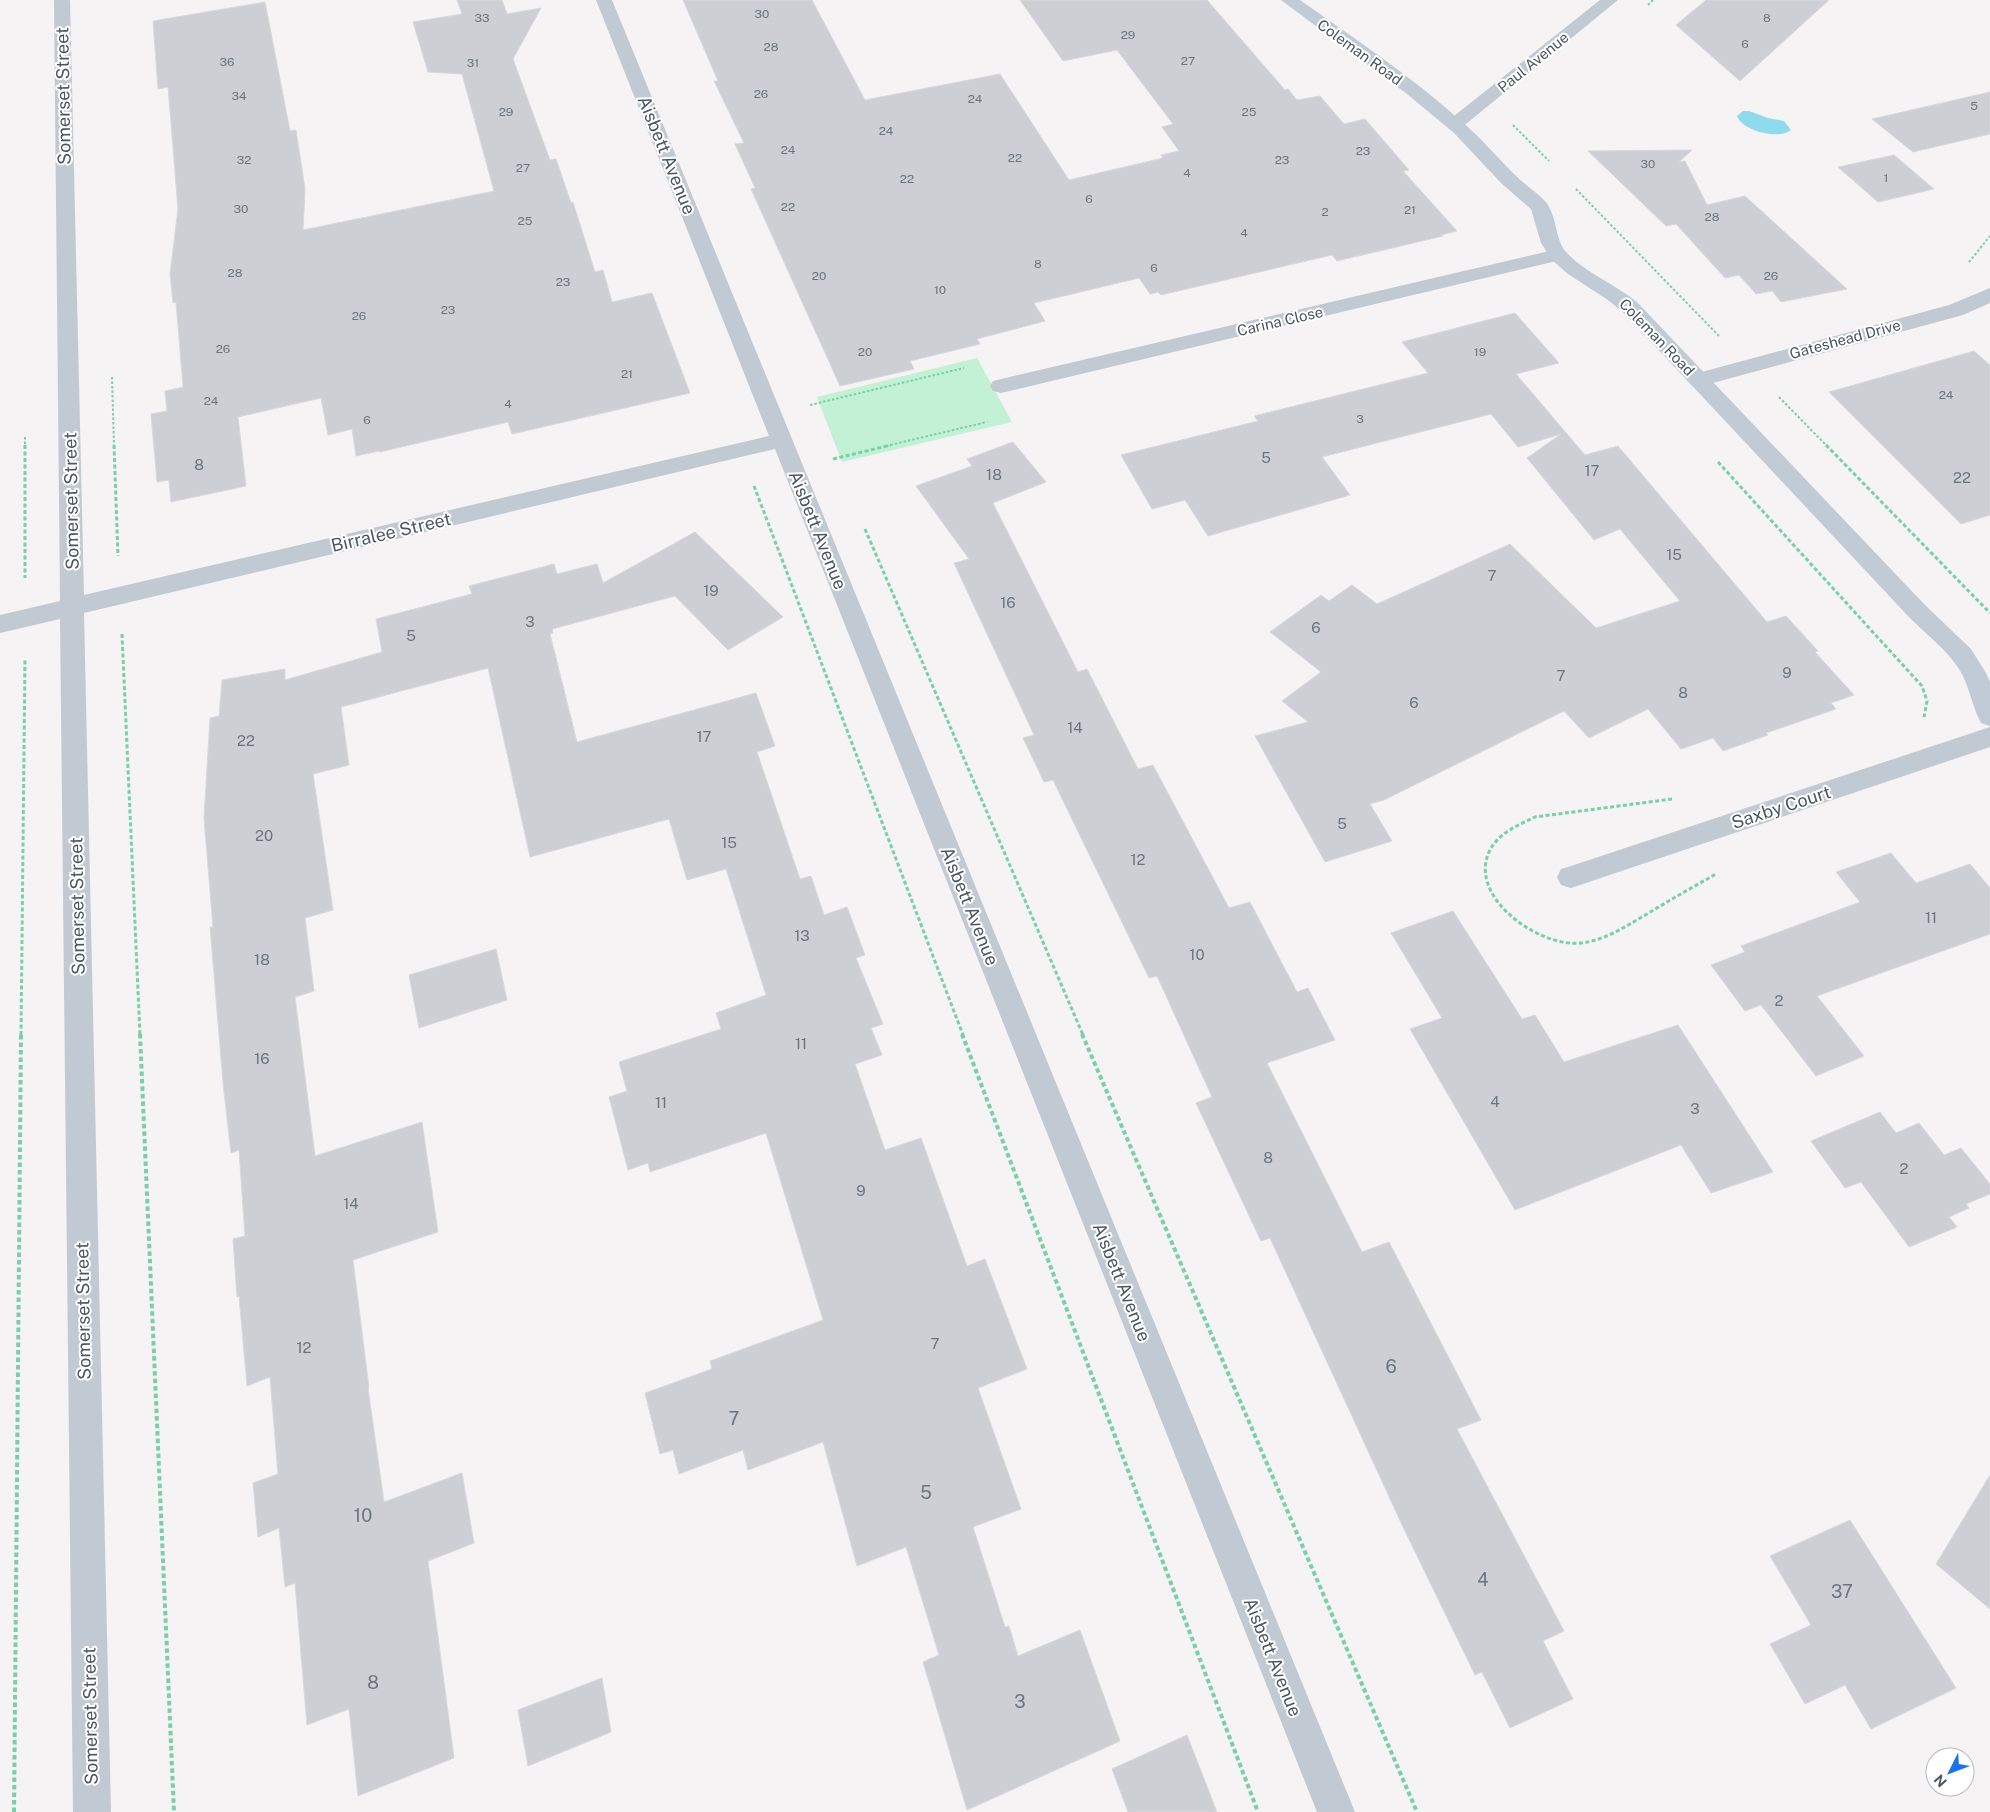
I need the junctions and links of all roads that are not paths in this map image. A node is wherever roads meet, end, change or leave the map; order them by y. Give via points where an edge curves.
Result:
1 (62, 0) edge
2 (604, 0) edge
3 (1289, 0) edge
4 (1610, 0) edge
5 (1455, 124) junction
6 (1558, 255) junction
7 (1990, 294) edge
8 (1698, 380) junction
9 (1001, 386) dead end
10 (783, 440) junction
11 (72, 607) junction
12 (0, 624) edge
13 (1990, 716) edge
14 (1990, 737) edge
15 (1571, 877) dead end
16 (92, 1812) edge
17 (1336, 1812) edge

1 - 11 street, Somerset Street
2 - 10 street, Aisbett Avenue
3 - 5 street, Coleman Road
4 - 5 street, Paul Avenue
5 - 6 street, Coleman Road via 1537,205 1544,214 1548,237
6 - 8 street, Coleman Road via 1577,272 1618,296
6 - 9 street, Carina Close
7 - 8 street, Gateshead Drive via 1975,304 1956,310
8 - 13 street, Coleman Road via 1952,644 1974,674
10 - 11 street, Birralee Street
10 - 17 street, Aisbett Avenue
11 - 12 street, Birralee Street
11 - 16 street, Somerset Street
14 - 15 street, Saxby Court

